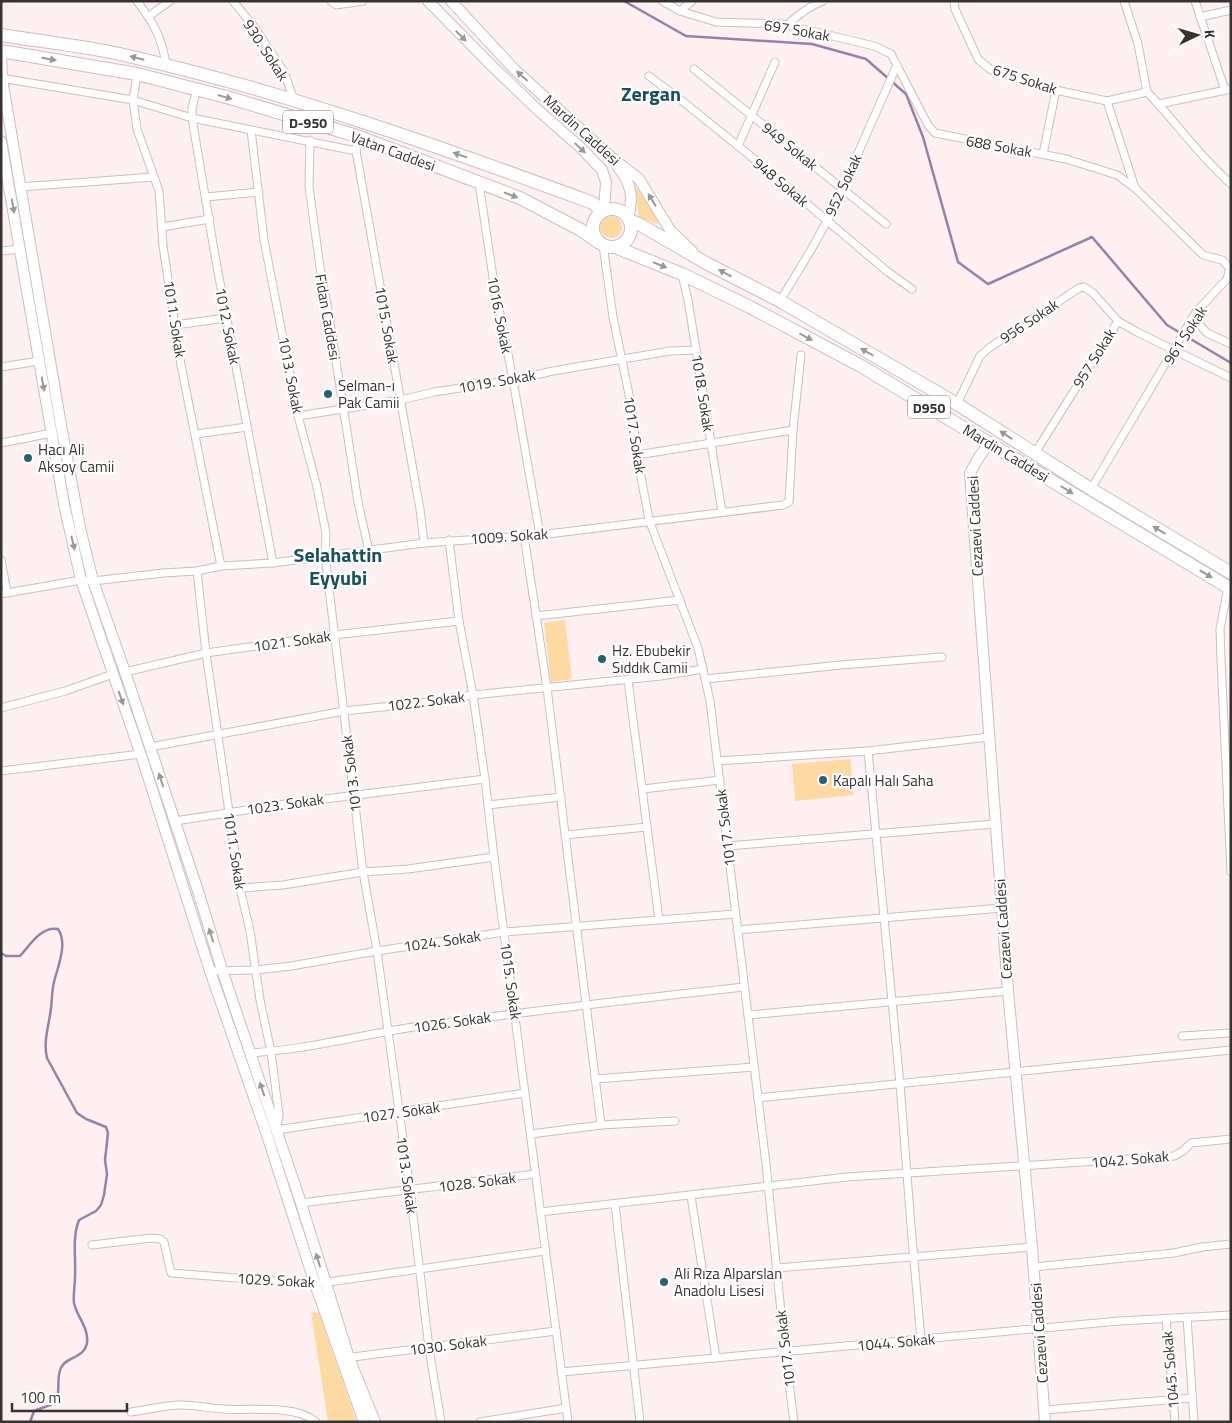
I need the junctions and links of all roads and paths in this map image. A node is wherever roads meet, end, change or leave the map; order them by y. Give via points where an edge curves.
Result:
1 (137, 1) edge
2 (170, 1) edge
3 (233, 1) edge
4 (331, 1) edge
5 (363, 1) edge
6 (428, 1) edge
7 (451, 1) edge
8 (662, 1) edge
9 (692, 1) edge
10 (823, 1) edge
11 (954, 1) edge
12 (1124, 1) edge
13 (1195, 1) edge
14 (1231, 10) edge
15 (680, 11) junction
16 (149, 16) junction
17 (1200, 17) junction
18 (787, 25) junction
19 (1, 35) edge
20 (1, 52) edge
21 (775, 62) dead end
22 (166, 65) junction
23 (898, 65) junction
24 (694, 69) dead end
25 (137, 74) junction
26 (649, 76) dead end
27 (2, 78) edge
28 (197, 88) junction
29 (1056, 90) junction
30 (1228, 90) edge
31 (1147, 92) junction
32 (133, 100) junction
33 (294, 100) junction
34 (1106, 101) junction
35 (1159, 104) junction
36 (753, 116) junction
37 (192, 118) junction
38 (252, 130) junction
39 (358, 136) junction
40 (310, 140) junction
41 (1, 141) edge
42 (738, 146) junction
43 (356, 151) junction
44 (1043, 154) junction
45 (611, 158) junction
46 (154, 177) junction
47 (479, 183) junction
48 (1231, 184) edge
49 (20, 187) junction
50 (842, 188) junction
51 (1135, 188) junction
52 (259, 192) junction
53 (206, 197) junction
54 (603, 210) junction
55 (629, 218) junction
56 (210, 219) junction
57 (827, 220) junction
58 (886, 224) dead end
59 (162, 227) junction
60 (605, 244) junction
61 (20, 249) junction
62 (1, 251) edge
63 (706, 263) junction
64 (1230, 268) edge
65 (682, 274) junction
66 (912, 289) dead end
67 (780, 301) junction
68 (226, 318) junction
69 (1192, 320) junction
70 (1118, 321) junction
71 (175, 325) junction
72 (1231, 344) edge
73 (696, 350) junction
74 (1175, 350) junction
75 (801, 355) dead end
76 (622, 360) junction
77 (39, 361) junction
78 (1, 367) edge
79 (1231, 378) edge
80 (513, 380) junction
81 (401, 400) junction
82 (957, 404) junction
83 (343, 408) junction
84 (298, 416) junction
85 (247, 426) junction
86 (794, 430) junction
87 (52, 433) junction
88 (196, 434) junction
89 (990, 442) junction
90 (1, 443) edge
91 (711, 443) junction
92 (1034, 453) junction
93 (637, 455) junction
94 (1092, 489) junction
95 (722, 512) junction
96 (649, 520) junction
97 (524, 535) junction
98 (540, 535) junction
99 (449, 540) junction
100 (424, 543) junction
101 (369, 551) junction
102 (325, 555) junction
103 (1, 560) edge
104 (273, 562) junction
105 (221, 566) junction
106 (197, 571) junction
107 (1231, 574) edge
108 (81, 580) junction
109 (93, 581) junction
110 (1229, 588) edge
111 (4, 593) edge
112 (680, 600) junction
113 (536, 616) junction
114 (459, 621) junction
115 (334, 635) junction
116 (206, 653) junction
117 (942, 657) dead end
118 (703, 669) junction
119 (126, 672) junction
120 (113, 674) junction
121 (705, 679) junction
122 (628, 680) junction
123 (547, 688) junction
124 (473, 695) junction
125 (1, 708) edge
126 (344, 710) junction
127 (1222, 712) junction
128 (1231, 712) edge
129 (219, 735) junction
130 (989, 737) junction
131 (150, 747) junction
132 (868, 751) junction
133 (141, 754) junction
134 (717, 761) junction
135 (1, 771) edge
136 (1228, 773) edge
137 (485, 780) junction
138 (720, 780) junction
139 (642, 789) junction
140 (354, 796) junction
141 (561, 798) junction
142 (488, 805) junction
143 (229, 812) junction
144 (175, 821) junction
145 (995, 824) junction
146 (647, 827) junction
147 (876, 833) junction
148 (565, 835) junction
149 (1229, 842) edge
150 (727, 846) junction
151 (494, 857) junction
152 (364, 872) junction
153 (1231, 872) edge
154 (240, 888) junction
155 (1002, 908) junction
156 (736, 914) junction
157 (883, 918) junction
158 (659, 920) junction
159 (576, 927) junction
160 (737, 930) junction
161 (504, 932) junction
162 (377, 951) junction
163 (222, 970) junction
164 (256, 970) junction
165 (210, 971) junction
166 (744, 987) junction
167 (1008, 992) junction
168 (892, 1002) junction
169 (586, 1004) junction
170 (515, 1013) junction
171 (748, 1015) junction
172 (388, 1031) junction
173 (1231, 1034) edge
174 (1182, 1036) dead end
175 (1231, 1050) edge
176 (271, 1052) junction
177 (250, 1054) junction
178 (754, 1067) junction
179 (1015, 1072) junction
180 (595, 1079) junction
181 (900, 1084) junction
182 (525, 1093) junction
183 (758, 1098) junction
184 (398, 1113) junction
185 (675, 1121) dead end
186 (601, 1125) junction
187 (276, 1130) junction
188 (531, 1134) junction
189 (1231, 1139) edge
190 (1024, 1167) junction
191 (907, 1172) junction
192 (535, 1174) junction
193 (769, 1187) junction
194 (410, 1190) junction
195 (691, 1196) junction
196 (300, 1203) junction
197 (615, 1204) junction
198 (540, 1212) junction
199 (1231, 1244) edge
200 (92, 1245) dead end
201 (1032, 1247) junction
202 (545, 1251) junction
203 (913, 1256) junction
204 (1034, 1267) junction
205 (777, 1268) junction
206 (420, 1269) junction
207 (320, 1283) junction
208 (1231, 1315) edge
209 (1187, 1317) junction
210 (1166, 1318) junction
211 (1038, 1329) junction
212 (556, 1331) junction
213 (921, 1340) junction
214 (429, 1348) junction
215 (785, 1351) junction
216 (345, 1358) junction
217 (716, 1358) junction
218 (634, 1366) junction
219 (561, 1372) junction
220 (1192, 1398) junction
221 (1173, 1399) junction
222 (566, 1408) junction
223 (1044, 1410) junction
224 (132, 1412) dead end
225 (316, 1422) edge
226 (364, 1422) edge
227 (375, 1422) edge
228 (441, 1422) edge
229 (480, 1422) edge
230 (568, 1422) edge
231 (640, 1422) edge
232 (794, 1422) edge
233 (1046, 1422) edge
234 (1175, 1422) edge
235 (1194, 1422) edge

1 - 16 street
2 - 16 street
3 - 33 street, 930. Sokak via 284,72
4 - 5 street via 336,5
6 -> 54 street, Mardin Caddesi via 491,66 602,170 606,182
45 -> 7 street, Mardin Caddesi via 515,70
8 - 15 street, 697 Sokak
9 - 15 street
10 - 18 street
11 - 29 street, 675 Sokak via 978,58 991,70
12 - 31 street via 1138,44
13 - 17 street
14 - 17 street
15 - 18 street, 697 Sokak via 716,22
16 - 22 street via 163,44
17 - 30 street
18 - 23 street, 697 Sokak via 874,46 891,54
22 -> 19 highway, Vatan Caddesi / D-950 via 126,55
20 -> 25 highway, Vatan Caddesi / D-950
20 - 27 street
21 - 36 street
22 - 33 highway, Vatan Caddesi / D-950
23 - 44 street, 688 Sokak via 935,133
23 - 50 street, 952 Sokak
24 - 36 street, 949 Sokak
25 - 28 highway, Vatan Caddesi / D-950
25 - 32 street, 1011. Sokak
26 - 42 street, 948 Sokak
27 - 32 street
27 - 49 street
28 - 37 street, 1012. Sokak
28 -> 39 highway, Vatan Caddesi / D-950
29 - 34 street, 675 Sokak
29 - 44 street
30 - 35 street
31 - 34 street
31 - 35 street
32 - 37 street
32 - 46 street, 1011. Sokak via 137,129
54 -> 33 highway, Vatan Caddesi / D-950 via 593,203 521,176
34 - 51 street, 961 Sokak
35 - 48 street
36 - 42 street
36 - 50 street, 949 Sokak
37 - 38 street
37 - 53 street, 1012. Sokak
38 - 40 street
38 - 52 street, 1013. Sokak
39 - 43 street, 1015. Sokak
39 - 47 highway, Vatan Caddesi / D-950
40 - 43 street
40 - 83 street, Fidan Caddesi via 309,187
41 -> 61 street
42 - 57 street, 948 Sokak
43 - 81 street, 1015. Sokak
44 - 51 street, 688 Sokak via 1117,175
45 - 55 street via 629,186 632,203
63 -> 45 street, Mardin Caddesi via 670,230 639,179
46 - 49 street
46 - 59 street, 1011. Sokak via 159,191
47 -> 60 highway, Vatan Caddesi / D-950 via 520,198
47 - 80 street, 1016. Sokak
49 - 109 street via 80,528
50 - 57 street, 952 Sokak
50 - 58 street, 949 Sokak
51 - 64 street, 961 Sokak via 1203,255 1222,260
52 - 53 street
52 - 84 street, 1013. Sokak via 264,240
53 - 56 street, 1012. Sokak
54 - 55 highway, Mardin Caddesi via 617,209
54 - 60 highway, Mardin Caddesi via 595,218 592,230
55 - 60 highway via 631,229 626,241
55 - 63 highway, Mardin Caddesi / D950
56 - 59 street
56 - 68 street, 1012. Sokak
57 - 66 street, 948 Sokak
57 - 67 street, 952 Sokak
59 - 71 street, 1011. Sokak
60 -> 65 highway, Mardin Caddesi / D950
60 - 76 street, 1017. Sokak via 613,317
61 - 62 street
61 - 77 street
67 -> 63 highway, Mardin Caddesi / D950
64 - 69 street, 961 Sokak via 1227,279
65 - 73 street, 1018. Sokak
65 -> 89 highway, Mardin Caddesi / D950 via 861,366
82 -> 67 highway, Mardin Caddesi / D950
68 - 71 street
68 - 85 street, 1012. Sokak
69 - 72 street via 1208,333
69 - 74 street, 961 Sokak
70 - 74 street, 957 Sokak
70 - 82 street, 956 Sokak via 1093,293 1084,287 1079,288 980,356
70 - 92 street, 957 Sokak
71 - 88 street, 1011. Sokak
73 - 76 street, 1019. Sokak
73 - 91 street, 1018. Sokak
74 - 79 street, 957 Sokak
74 - 94 street, 961 Sokak
75 - 86 street, 1009. Sokak
76 - 80 street, 1019. Sokak
76 - 93 street, 1017. Sokak
77 - 78 street
77 -> 87 street
80 - 81 street, 1019. Sokak
80 - 98 street, 1016. Sokak
81 - 83 street, 1019. Sokak
81 - 100 street, 1015. Sokak
92 -> 82 highway, Mardin Caddesi / D950
83 - 84 street, 1019. Sokak
83 - 101 street, Fidan Caddesi
84 - 102 street, 1013. Sokak via 326,533
85 - 88 street
85 - 104 street, 1012. Sokak
86 - 91 street
86 - 95 street, 1009. Sokak via 789,502
87 - 90 street
87 -> 108 street
88 - 105 street, 1011. Sokak
89 -> 110 highway, Mardin Caddesi / D950
89 - 130 street, Cezaevi Caddesi via 970,473
91 - 93 street
91 - 95 street, 1018. Sokak
92 - 94 highway, Mardin Caddesi / D950
93 - 96 street, 1017. Sokak
107 -> 94 highway, Mardin Caddesi / D950
95 - 96 street, 1009. Sokak
96 - 98 street, 1009. Sokak
96 - 112 street, 1017. Sokak
97 - 98 street, 1009. Sokak
97 - 99 street, 1009. Sokak
97 - 113 street
99 - 100 street, 1009. Sokak
99 - 114 street, 1015. Sokak
100 - 101 street, 1009. Sokak
101 - 102 street, 1009. Sokak
102 - 104 street, 1009. Sokak
102 - 115 street, 1013. Sokak
103 - 111 street
104 - 105 street, 1009. Sokak
105 - 106 street, 1009. Sokak
106 - 109 street, 1009. Sokak
106 - 116 street, 1011. Sokak
108 - 109 street, 1009. Sokak
108 - 111 street, 1009. Sokak
108 - 120 street
109 - 119 street
110 - 127 street via 1220,629
112 - 113 street
112 - 118 street, 1017. Sokak
113 - 123 street
114 - 115 street, 1021. Sokak
114 - 124 street, 1015. Sokak
115 - 116 street, 1021. Sokak
115 - 126 street, 1013. Sokak
116 - 119 street, 1021. Sokak
116 - 129 street, 1011. Sokak
117 - 121 street
118 - 121 street, 1017. Sokak
118 - 122 street, 1022. Sokak
119 - 131 street
120 - 125 street
120 -> 133 street
121 - 134 street, 1017. Sokak
122 - 123 street, 1022. Sokak
122 - 139 street
123 - 124 street, 1022. Sokak
123 - 141 street
124 - 126 street, 1022. Sokak
124 - 137 street, 1015. Sokak
126 - 129 street, 1022. Sokak
126 - 140 street, 1013. Sokak
127 - 128 street
127 - 136 street
129 - 131 street, 1022. Sokak
129 - 143 street, 1011. Sokak
130 - 132 street
130 - 145 street, Cezaevi Caddesi
144 -> 131 street
132 - 134 street
132 - 147 street
133 - 135 street
133 - 165 street
134 - 138 street, 1017. Sokak
136 - 149 street
137 - 140 street, 1023. Sokak
137 - 142 street, 1015. Sokak
138 - 139 street
138 - 150 street, 1017. Sokak
139 - 146 street
140 - 143 street, 1023. Sokak
140 - 152 street, 1013. Sokak
141 - 142 street
141 - 148 street
142 - 151 street, 1015. Sokak
143 - 144 street, 1023. Sokak
143 - 154 street, 1011. Sokak
163 -> 144 street
145 - 147 street
145 - 155 street, Cezaevi Caddesi
146 - 148 street
146 - 158 street
147 - 150 street
147 - 157 street
148 - 159 street
149 - 153 street
150 - 156 street, 1017. Sokak
151 - 152 street
151 - 161 street, 1015. Sokak
152 - 154 street via 283,885
152 - 162 street, 1013. Sokak
154 - 164 street, 1011. Sokak
155 - 157 street
155 - 167 street, Cezaevi Caddesi
156 - 158 street, 1024. Sokak
156 - 160 street, 1017. Sokak
157 - 160 street
157 - 168 street
158 - 159 street, 1024. Sokak
159 - 161 street, 1024. Sokak
159 - 169 street
160 - 166 street, 1017. Sokak
161 - 162 street, 1024. Sokak
161 - 170 street, 1015. Sokak
162 - 164 street, 1024. Sokak
162 - 172 street, 1013. Sokak
163 - 164 street, 1024. Sokak
163 - 165 street, 1024. Sokak
163 - 177 street
164 - 176 street, 1011. Sokak
165 - 207 street
166 - 169 street, 1026. Sokak
166 - 171 street, 1017. Sokak
167 - 168 street
167 - 179 street, Cezaevi Caddesi
168 - 171 street
168 - 181 street
169 - 170 street, 1026. Sokak
169 - 180 street
170 - 172 street, 1026. Sokak
170 - 182 street, 1015. Sokak
171 - 178 street, 1017. Sokak
172 - 176 street, 1026. Sokak
172 - 184 street, 1013. Sokak
173 - 174 street
175 - 179 street
176 - 177 street, 1026. Sokak
176 - 187 street, 1011. Sokak via 278,1115
187 -> 177 street
178 - 180 street
178 - 183 street, 1017. Sokak
179 - 181 street
179 - 190 street, Cezaevi Caddesi
180 - 186 street
181 - 183 street
181 - 191 street
182 - 184 street, 1027. Sokak
182 - 188 street, 1015. Sokak
183 - 193 street, 1017. Sokak
184 - 187 street, 1027. Sokak
184 - 194 street, 1013. Sokak
185 - 186 street
186 - 188 street
187 - 196 street
188 - 192 street, 1015. Sokak
189 - 190 street, 1042. Sokak via 1191,1143 1174,1156
190 - 191 street, 1042. Sokak
190 - 201 street, Cezaevi Caddesi
191 - 193 street, 1042. Sokak
191 - 203 street
192 - 194 street, 1028. Sokak
192 - 198 street, 1015. Sokak
193 - 195 street, 1042. Sokak
193 - 205 street, 1017. Sokak
194 - 196 street, 1028. Sokak
194 - 206 street, 1013. Sokak
195 - 197 street, 1042. Sokak
195 - 217 street
207 -> 196 street
197 - 198 street, 1042. Sokak
197 - 218 street
198 - 202 street, 1015. Sokak
199 - 204 street
200 - 207 street, 1029. Sokak via 160,1239 164,1242 171,1273
201 - 203 street
201 - 204 street, Cezaevi Caddesi
202 - 206 street, 1029. Sokak
202 - 212 street, 1015. Sokak
203 - 205 street
203 - 213 street
204 - 211 street, Cezaevi Caddesi
205 - 215 street, 1017. Sokak
206 - 207 street, 1029. Sokak
206 - 214 street, 1013. Sokak
207 - 216 street
208 - 209 street, 1044. Sokak
209 - 210 street, 1044. Sokak
209 - 220 street
210 - 211 street, 1044. Sokak
210 - 221 street, 1045. Sokak
211 - 213 street, 1044. Sokak
211 - 223 street, Cezaevi Caddesi
212 - 214 street, 1030. Sokak
212 - 219 street, 1015. Sokak
213 - 215 street, 1044. Sokak
214 - 216 street, 1030. Sokak
214 - 228 street, 1013. Sokak
215 - 217 street, 1044. Sokak
215 - 232 street, 1017. Sokak
216 - 226 street
216 - 227 street
217 - 218 street, 1044. Sokak
218 - 219 street, 1044. Sokak
218 - 231 street
219 - 222 street, 1015. Sokak
220 - 221 street
220 - 235 street
221 - 223 street
221 - 234 street, 1045. Sokak
222 - 229 street
222 - 230 street, 1015. Sokak
223 - 233 street, Cezaevi Caddesi
224 - 225 street via 180,1405 282,1410 298,1412

